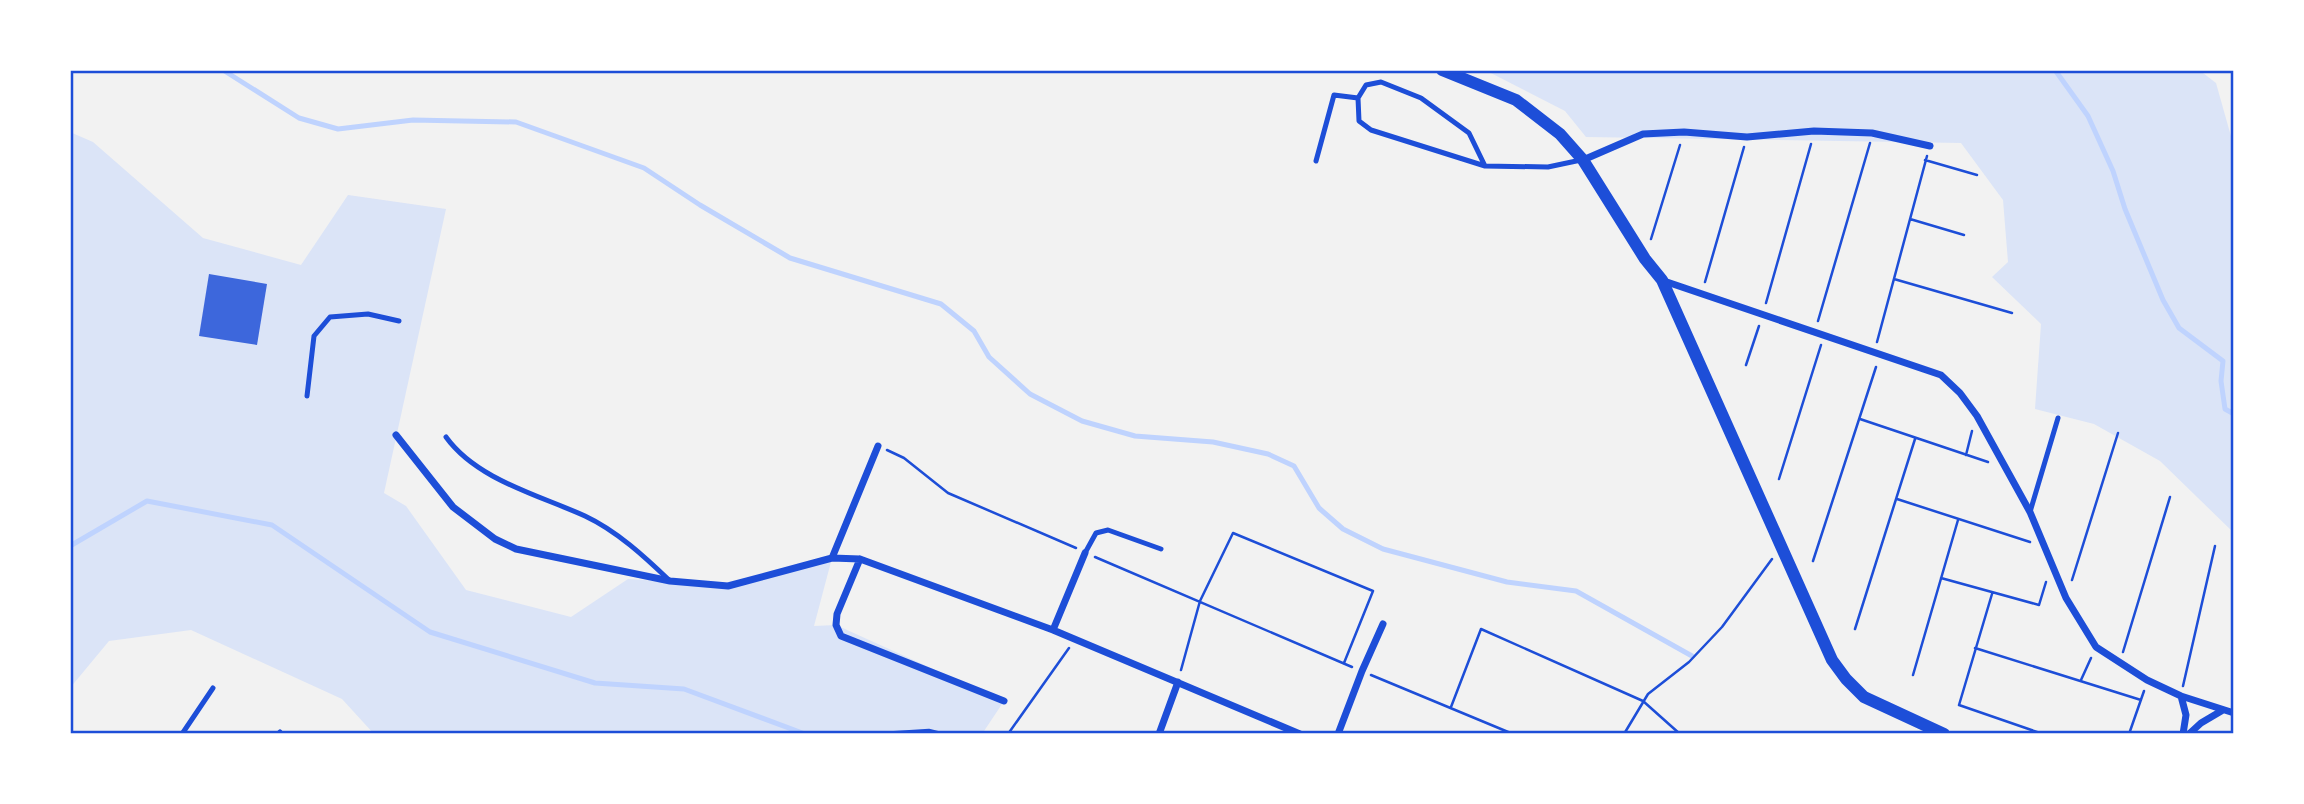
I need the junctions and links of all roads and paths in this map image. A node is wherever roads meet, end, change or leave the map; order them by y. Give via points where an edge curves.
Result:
1 (1442, 70) edge
2 (1358, 99) junction
3 (1814, 131) junction
4 (1684, 132) junction
5 (1872, 133) junction
6 (1747, 137) junction
7 (1930, 146) joint
8 (1583, 160) junction
9 (1925, 160) junction
10 (1316, 162) dead end
11 (1485, 166) junction
12 (1977, 175) dead end
13 (1910, 219) junction
14 (1964, 235) dead end
15 (1646, 259) junction
16 (1894, 279) junction
17 (1662, 280) junction
18 (1701, 293) junction
19 (1763, 313) junction
20 (2012, 313) dead end
21 (399, 321) dead end
22 (1815, 331) junction
23 (1824, 335) junction
24 (1877, 353) junction
25 (1746, 365) dead end
26 (307, 396) dead end
27 (1977, 416) junction
28 (2058, 418) dead end
29 (1860, 419) junction
30 (2118, 433) dead end
31 (396, 435) dead end
32 (446, 437) dead end
33 (1915, 439) junction
34 (878, 446) joint
35 (1966, 455) junction
36 (2005, 467) junction
37 (1779, 478) dead end
38 (2170, 497) dead end
39 (1897, 499) junction
40 (2030, 512) junction
41 (1958, 520) junction
42 (1067, 544) dead end
43 (1781, 544) junction
44 (2214, 545) dead end
45 (2043, 546) junction
46 (1161, 549) dead end
47 (1086, 552) junction
48 (832, 558) junction
49 (860, 559) junction
50 (1814, 561) dead end
51 (2051, 566) junction
52 (1941, 578) junction
53 (670, 581) junction
54 (1992, 594) junction
55 (2066, 598) junction
56 (1200, 601) junction
57 (1383, 624) dead end
58 (1854, 629) dead end
59 (1052, 630) junction
60 (1075, 640) junction
61 (2096, 647) junction
62 (1975, 648) junction
63 (2120, 662) junction
64 (1362, 671) junction
65 (1913, 676) dead end
66 (2081, 680) junction
67 (2147, 680) junction
68 (1178, 682) junction
69 (213, 688) dead end
70 (2180, 696) junction
71 (2141, 700) junction
72 (1004, 701) dead end
73 (1643, 701) junction
74 (1451, 707) junction
75 (2223, 710) junction
76 (2234, 713) edge
77 (866, 733) edge
78 (182, 734) edge
79 (946, 734) edge
80 (1008, 734) edge
81 (1159, 734) edge
82 (1300, 734) edge
83 (1338, 734) edge
84 (1513, 734) edge
85 (1624, 734) edge
86 (1680, 734) edge
87 (1944, 734) edge
88 (2043, 734) edge
89 (2129, 734) edge
90 (2183, 734) edge
91 (2189, 734) edge

1 - 8 street via 1516,100 1560,134
2 - 10 lane via 1334,95
2 - 11 lane via 1359,121 1371,130
2 - 11 lane via 1366,85 1381,82 1421,98 1469,133
3 - 5 street
3 - 6 street
3 - 19 path
4 - 6 street
4 - 8 street via 1643,134
4 - 15 path
5 - 7 street
5 - 22 path
6 - 18 path
7 - 9 path
8 - 11 lane via 1548,167
8 - 15 street
9 - 12 path
9 - 13 path
13 - 14 path
13 - 16 path
15 - 17 street
16 - 20 path
16 - 24 path
17 - 18 street
17 - 43 street
18 - 19 street
19 - 22 street
19 - 25 path
21 - 26 lane via 368,314 330,317 314,336
22 - 23 street
23 - 24 street
23 - 37 path
24 - 27 street via 1941,375
24 - 29 path
27 - 35 path
27 - 36 street
28 - 40 lane
29 - 33 path
29 - 50 path
30 - 55 path
31 - 53 street via 453,507 495,539 516,549
32 - 53 lane via 455,450 522,492 587,517 635,548
33 - 35 path
33 - 39 path
34 - 42 path via 904,458 948,493
34 - 48 street
35 - 36 path
36 - 40 street
38 - 63 path
39 - 41 path
39 - 58 path
40 - 45 street
41 - 45 path
41 - 52 path
43 - 73 path via 1722,627
43 - 87 street via 1832,660 1846,679 1864,696
44 - 70 path
45 - 51 street
46 - 47 lane via 1108,530 1096,533
47 - 56 path
47 - 59 street
48 - 49 street
48 - 53 street via 728,586
49 - 59 street
49 - 72 street via 837,614 841,636
51 - 54 path via 2039,606
51 - 55 street
52 - 54 path
52 - 65 path
54 - 62 path
55 - 61 street
56 - 56 path via 1233,533 1373,591 1344,663
56 - 68 path
57 - 64 street
59 - 60 street
60 - 68 street
60 - 80 path
61 - 63 street
61 - 66 path
62 - 66 path
62 - 88 path via 1959,705
63 - 67 street
64 - 74 path
64 - 83 street
66 - 71 path
67 - 70 street
67 - 71 path
68 - 81 street
68 - 82 street
69 - 78 lane
70 - 75 street
70 - 90 street via 2186,715
71 - 89 path
73 - 74 path via 1481,629
73 - 85 path
73 - 86 path
74 - 84 path
75 - 76 street
75 - 91 street
77 - 79 path via 929,730

